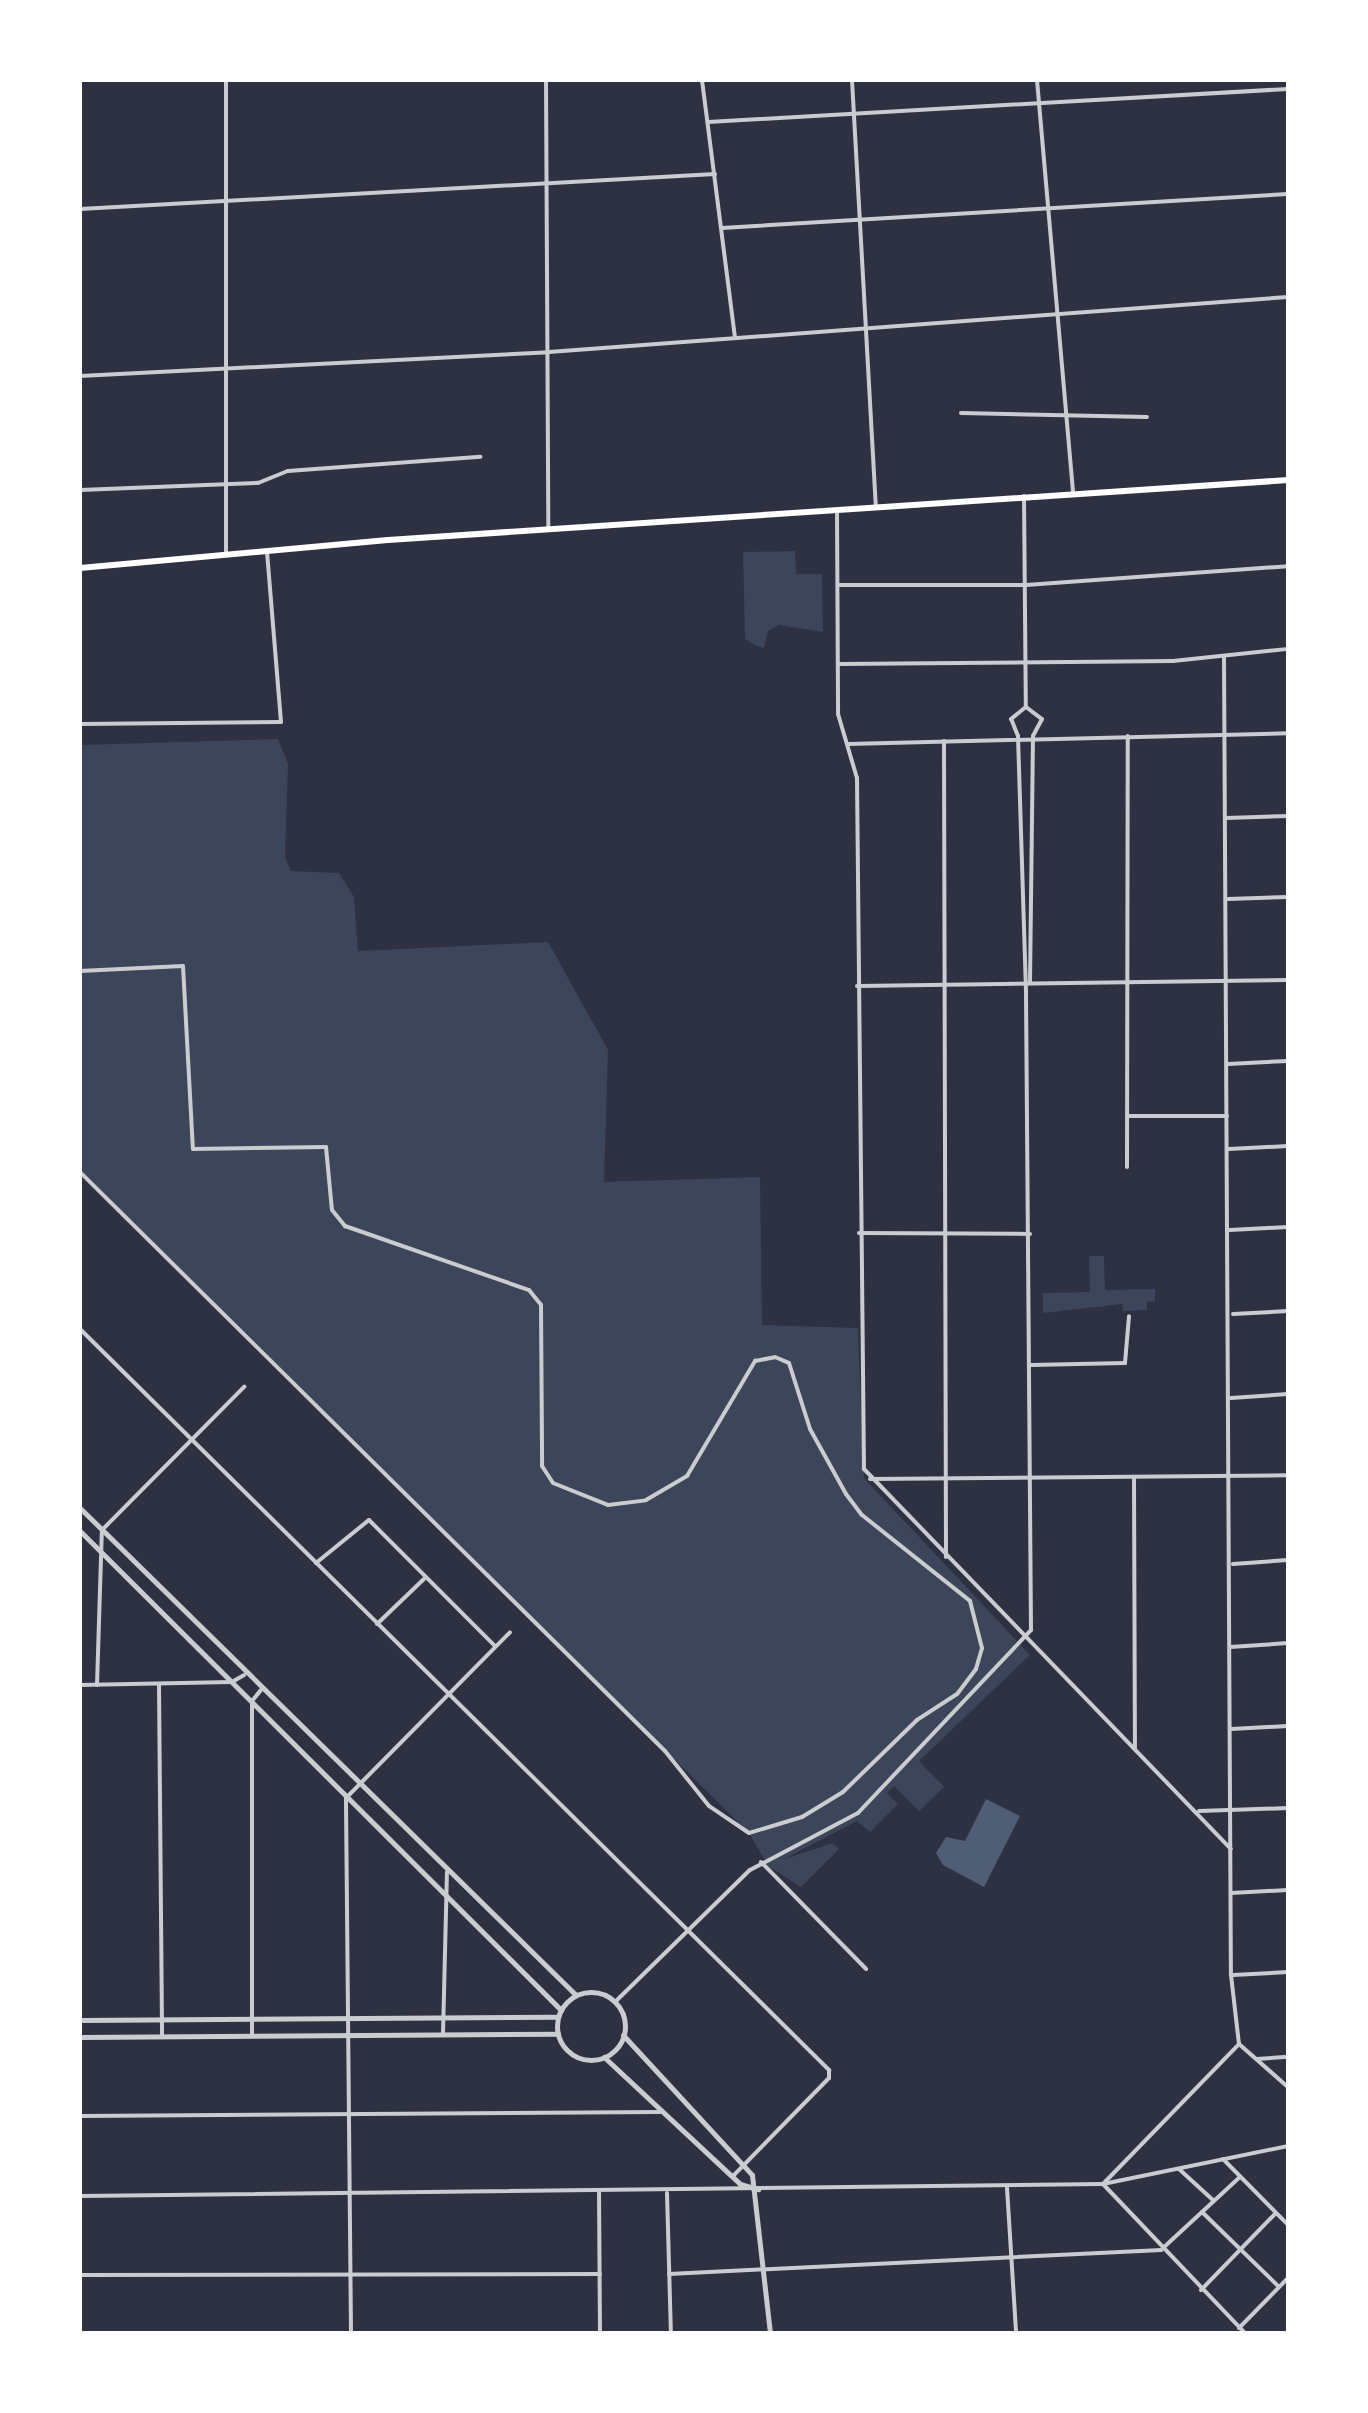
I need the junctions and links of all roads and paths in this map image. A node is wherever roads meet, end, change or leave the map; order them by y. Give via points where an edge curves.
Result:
1 (226, 80) edge
2 (546, 80) edge
3 (702, 80) edge
4 (852, 80) edge
5 (1037, 80) edge
6 (1288, 89) edge
7 (1038, 104) junction
8 (854, 116) junction
9 (708, 122) junction
10 (715, 174) junction
11 (547, 184) junction
12 (1288, 194) edge
13 (226, 202) junction
14 (1044, 207) junction
15 (80, 209) edge
16 (860, 220) junction
17 (722, 228) junction
18 (1288, 297) edge
19 (1054, 310) junction
20 (867, 328) junction
21 (735, 337) junction
22 (549, 352) junction
23 (227, 368) junction
24 (80, 376) edge
25 (961, 413) dead end
26 (1147, 416) dead end
27 (1066, 418) junction
28 (480, 456) dead end
29 (1288, 480) edge
30 (226, 484) junction
31 (80, 490) edge
32 (1072, 493) junction
33 (1024, 496) junction
34 (876, 505) junction
35 (836, 508) junction
36 (548, 529) junction
37 (267, 550) junction
38 (226, 556) junction
39 (1288, 566) edge
40 (80, 568) edge
41 (1026, 585) junction
42 (838, 586) junction
43 (1288, 649) edge
44 (1224, 656) junction
45 (836, 664) junction
46 (1026, 664) junction
47 (1026, 707) junction
48 (80, 724) edge
49 (1288, 733) edge
50 (1018, 736) junction
51 (1033, 736) junction
52 (1128, 736) junction
53 (1225, 736) junction
54 (944, 742) junction
55 (848, 744) junction
56 (1288, 816) edge
57 (1226, 818) junction
58 (1288, 898) edge
59 (1227, 899) junction
60 (80, 971) edge
61 (1288, 980) edge
62 (1228, 982) junction
63 (942, 984) junction
64 (1027, 984) junction
65 (1129, 984) junction
66 (858, 986) junction
67 (1288, 1061) edge
68 (1228, 1064) junction
69 (1127, 1116) junction
70 (1229, 1116) junction
71 (1288, 1146) edge
72 (1229, 1149) junction
73 (1128, 1166) dead end
74 (80, 1172) edge
75 (1288, 1227) edge
76 (1230, 1230) junction
77 (858, 1233) junction
78 (945, 1234) junction
79 (1030, 1234) junction
80 (1288, 1312) edge
81 (1232, 1314) junction
82 (1129, 1316) dead end
83 (80, 1330) edge
84 (1030, 1366) junction
85 (244, 1388) dead end
86 (1288, 1394) edge
87 (1231, 1398) junction
88 (193, 1441) junction
89 (1288, 1475) edge
90 (1134, 1478) junction
91 (1231, 1478) junction
92 (870, 1479) junction
93 (1031, 1479) junction
94 (947, 1480) junction
95 (80, 1508) edge
96 (102, 1530) junction
97 (80, 1531) edge
98 (98, 1550) junction
99 (946, 1558) junction
100 (1288, 1560) edge
101 (316, 1562) junction
102 (1231, 1564) junction
103 (425, 1578) junction
104 (377, 1624) junction
105 (510, 1632) dead end
106 (1026, 1642) junction
107 (1288, 1643) edge
108 (495, 1646) junction
109 (1230, 1646) junction
110 (244, 1675) junction
111 (232, 1682) junction
112 (80, 1685) edge
113 (98, 1685) junction
114 (159, 1685) junction
115 (261, 1690) junction
116 (448, 1694) junction
117 (252, 1701) junction
118 (1288, 1726) edge
119 (1231, 1730) junction
120 (1135, 1749) junction
121 (359, 1784) junction
122 (346, 1798) junction
123 (1288, 1808) edge
124 (1231, 1810) junction
125 (1199, 1811) junction
126 (1231, 1849) junction
127 (760, 1862) junction
128 (448, 1872) junction
129 (1288, 1890) edge
130 (442, 1891) junction
131 (1231, 1892) junction
132 (686, 1930) junction
133 (866, 1968) dead end
134 (1288, 1972) edge
135 (1231, 1975) junction
136 (576, 1996) junction
137 (615, 2002) junction
138 (559, 2014) junction
139 (348, 2017) junction
140 (443, 2017) junction
141 (252, 2018) junction
142 (80, 2020) edge
143 (162, 2020) junction
144 (443, 2034) junction
145 (558, 2034) junction
146 (348, 2035) junction
147 (623, 2035) junction
148 (162, 2036) junction
149 (252, 2036) junction
150 (80, 2037) edge
151 (1239, 2044) junction
152 (1288, 2056) edge
153 (604, 2057) junction
154 (1257, 2059) junction
155 (1288, 2088) edge
156 (666, 2112) junction
157 (348, 2114) junction
158 (80, 2116) edge
159 (1288, 2147) edge
160 (1223, 2160) junction
161 (744, 2165) junction
162 (1180, 2168) junction
163 (733, 2176) junction
164 (1240, 2177) junction
165 (1103, 2184) junction
166 (1007, 2188) junction
167 (599, 2190) junction
168 (758, 2190) junction
169 (349, 2191) junction
170 (667, 2191) junction
171 (80, 2196) edge
172 (1214, 2202) junction
173 (1202, 2212) junction
174 (1276, 2213) junction
175 (1288, 2225) edge
176 (1240, 2249) junction
177 (1160, 2250) junction
178 (1012, 2257) junction
179 (766, 2269) junction
180 (350, 2274) junction
181 (600, 2274) junction
182 (669, 2274) junction
183 (80, 2275) edge
184 (1288, 2278) edge
185 (1279, 2287) junction
186 (1201, 2290) junction
187 (1239, 2328) junction
188 (350, 2333) edge
189 (600, 2333) edge
190 (671, 2333) edge
191 (770, 2333) edge
192 (1016, 2333) edge
193 (1244, 2333) edge

1 - 13 street
2 - 11 street
3 - 9 street
4 - 8 street
5 - 7 street
6 - 7 street
7 - 8 street
7 - 14 street
8 - 9 street
8 - 16 street
9 - 10 street
10 - 11 street
10 - 17 street
11 - 13 street
11 - 22 street
12 - 14 street
13 - 15 street
13 - 23 street
14 - 16 street
14 - 19 street
16 - 17 street
16 - 20 street
17 - 21 street
18 - 19 street
19 - 20 street
19 - 27 street
20 - 21 street
20 - 34 street
21 - 22 street
22 - 23 street
22 - 36 street
23 - 24 street
23 - 30 street
25 - 27 street
26 - 27 street
27 - 32 street
28 - 30 street via 288,471 268,481
29 - 32 main road
30 - 31 street
30 - 38 street
32 - 33 main road
33 - 34 main road
33 - 41 street
34 - 35 main road
35 - 36 main road
35 - 42 street
36 - 37 main road
37 - 38 main road
37 - 48 street via 282,722
38 - 40 main road
39 - 41 street
41 - 42 street
41 - 46 street
42 - 45 street
43 - 44 street
44 - 46 street
44 - 53 street
45 - 46 street
45 - 55 street via 839,724
46 - 47 street
47 - 50 street via 1012,718
47 - 51 street via 1042,718
49 - 53 street
50 - 51 street
50 - 54 street
50 - 64 street
51 - 52 street
51 - 64 street
52 - 53 street
52 - 65 street
53 - 57 street
54 - 55 street
54 - 63 street
55 - 66 street via 857,778
56 - 57 street
57 - 59 street
58 - 59 street
59 - 62 street
60 - 74 street via 184,966 194,1149 326,1147 332,1210 345,1226 529,1290 541,1305 542,1466 554,1483 608,1505 646,1500 687,1476 755,1362 776,1357 789,1363 810,1429 846,1494 862,1515 970,1601 980,1624 976,1669 958,1694 917,1720 843,1792 802,1817 749,1833 693,1791 664,1751
61 - 62 street
62 - 65 street
62 - 68 street
63 - 64 street
63 - 66 street
63 - 78 street
64 - 65 street
64 - 79 street
65 - 69 street
66 - 77 street
67 - 68 street
68 - 70 street
69 - 70 street
69 - 73 street
70 - 72 street
71 - 72 street
72 - 76 street
75 - 76 street
76 - 81 street
77 - 78 street
77 - 92 street via 862,1454
78 - 79 street
78 - 94 street
79 - 84 street
80 - 81 street
81 - 87 street
82 - 84 street via 1125,1363
83 - 88 street
84 - 93 street
85 - 88 street
86 - 87 street
87 - 91 street
88 - 96 street
88 - 101 street
89 - 91 street
90 - 91 street
90 - 93 street
90 - 120 street
91 - 102 street
92 - 94 street
92 - 99 street
93 - 94 street
93 - 106 street via 1033,1619
94 - 99 street
95 - 96 street
96 - 98 street
96 - 110 street
97 - 98 street
98 - 111 street
98 - 113 street
99 - 106 street
100 - 102 street
101 - 103 street via 368,1520
101 - 104 street
102 - 109 street
103 - 104 street
103 - 108 street
104 - 116 street
105 - 108 street
106 - 120 street
106 - 127 street via 858,1812
107 - 109 street
108 - 116 street
109 - 119 street
110 - 111 street
110 - 115 street
111 - 114 street
111 - 117 street
112 - 113 street
113 - 114 street
114 - 143 street
115 - 117 street
115 - 121 street
116 - 121 street
116 - 132 street
117 - 122 street
117 - 141 street
118 - 119 street
119 - 124 street
120 - 125 street
121 - 122 street
121 - 128 street
122 - 130 street
122 - 139 street
123 - 124 street
124 - 125 street
124 - 126 street
125 - 126 street
126 - 131 street
127 - 132 street
127 - 133 street
128 - 130 street
128 - 136 street
129 - 131 street
130 - 138 street
130 - 140 street
131 - 135 street
132 - 137 street
132 - 161 street via 830,2074
134 - 135 street
135 - 151 street
136 - 137 street via 592,1992
136 - 138 street
137 - 147 street
138 - 140 street
138 - 145 street
139 - 140 street
139 - 141 street
139 - 146 street
140 - 144 street
141 - 143 street
141 - 149 street
142 - 143 street
143 - 148 street
144 - 145 street
144 - 146 street
145 - 153 street via 576,2056
146 - 149 street
146 - 157 street
147 - 153 street
147 - 161 street
148 - 149 street
148 - 150 street
151 - 154 street
151 - 165 street
152 - 154 street
153 - 156 street
154 - 155 street
156 - 157 street
156 - 163 street
157 - 158 street
157 - 169 street
159 - 160 street
160 - 162 street
160 - 164 street
161 - 163 street
161 - 168 street
162 - 165 street
162 - 172 street
163 - 168 street
164 - 172 street
164 - 174 street
165 - 166 street
165 - 177 street
166 - 168 street
166 - 178 street
167 - 169 street
167 - 170 street
167 - 181 street
168 - 170 street
168 - 179 street
169 - 171 street
169 - 180 street
170 - 182 street
172 - 173 street
173 - 176 street
173 - 177 street
174 - 175 street
174 - 176 street
176 - 185 street
176 - 186 street
177 - 178 street
177 - 186 street
178 - 179 street
178 - 192 street
179 - 182 street
179 - 191 street
180 - 181 street
180 - 183 street
180 - 188 street
181 - 189 street
182 - 190 street
184 - 185 street
185 - 187 street
186 - 187 street
187 - 193 street

